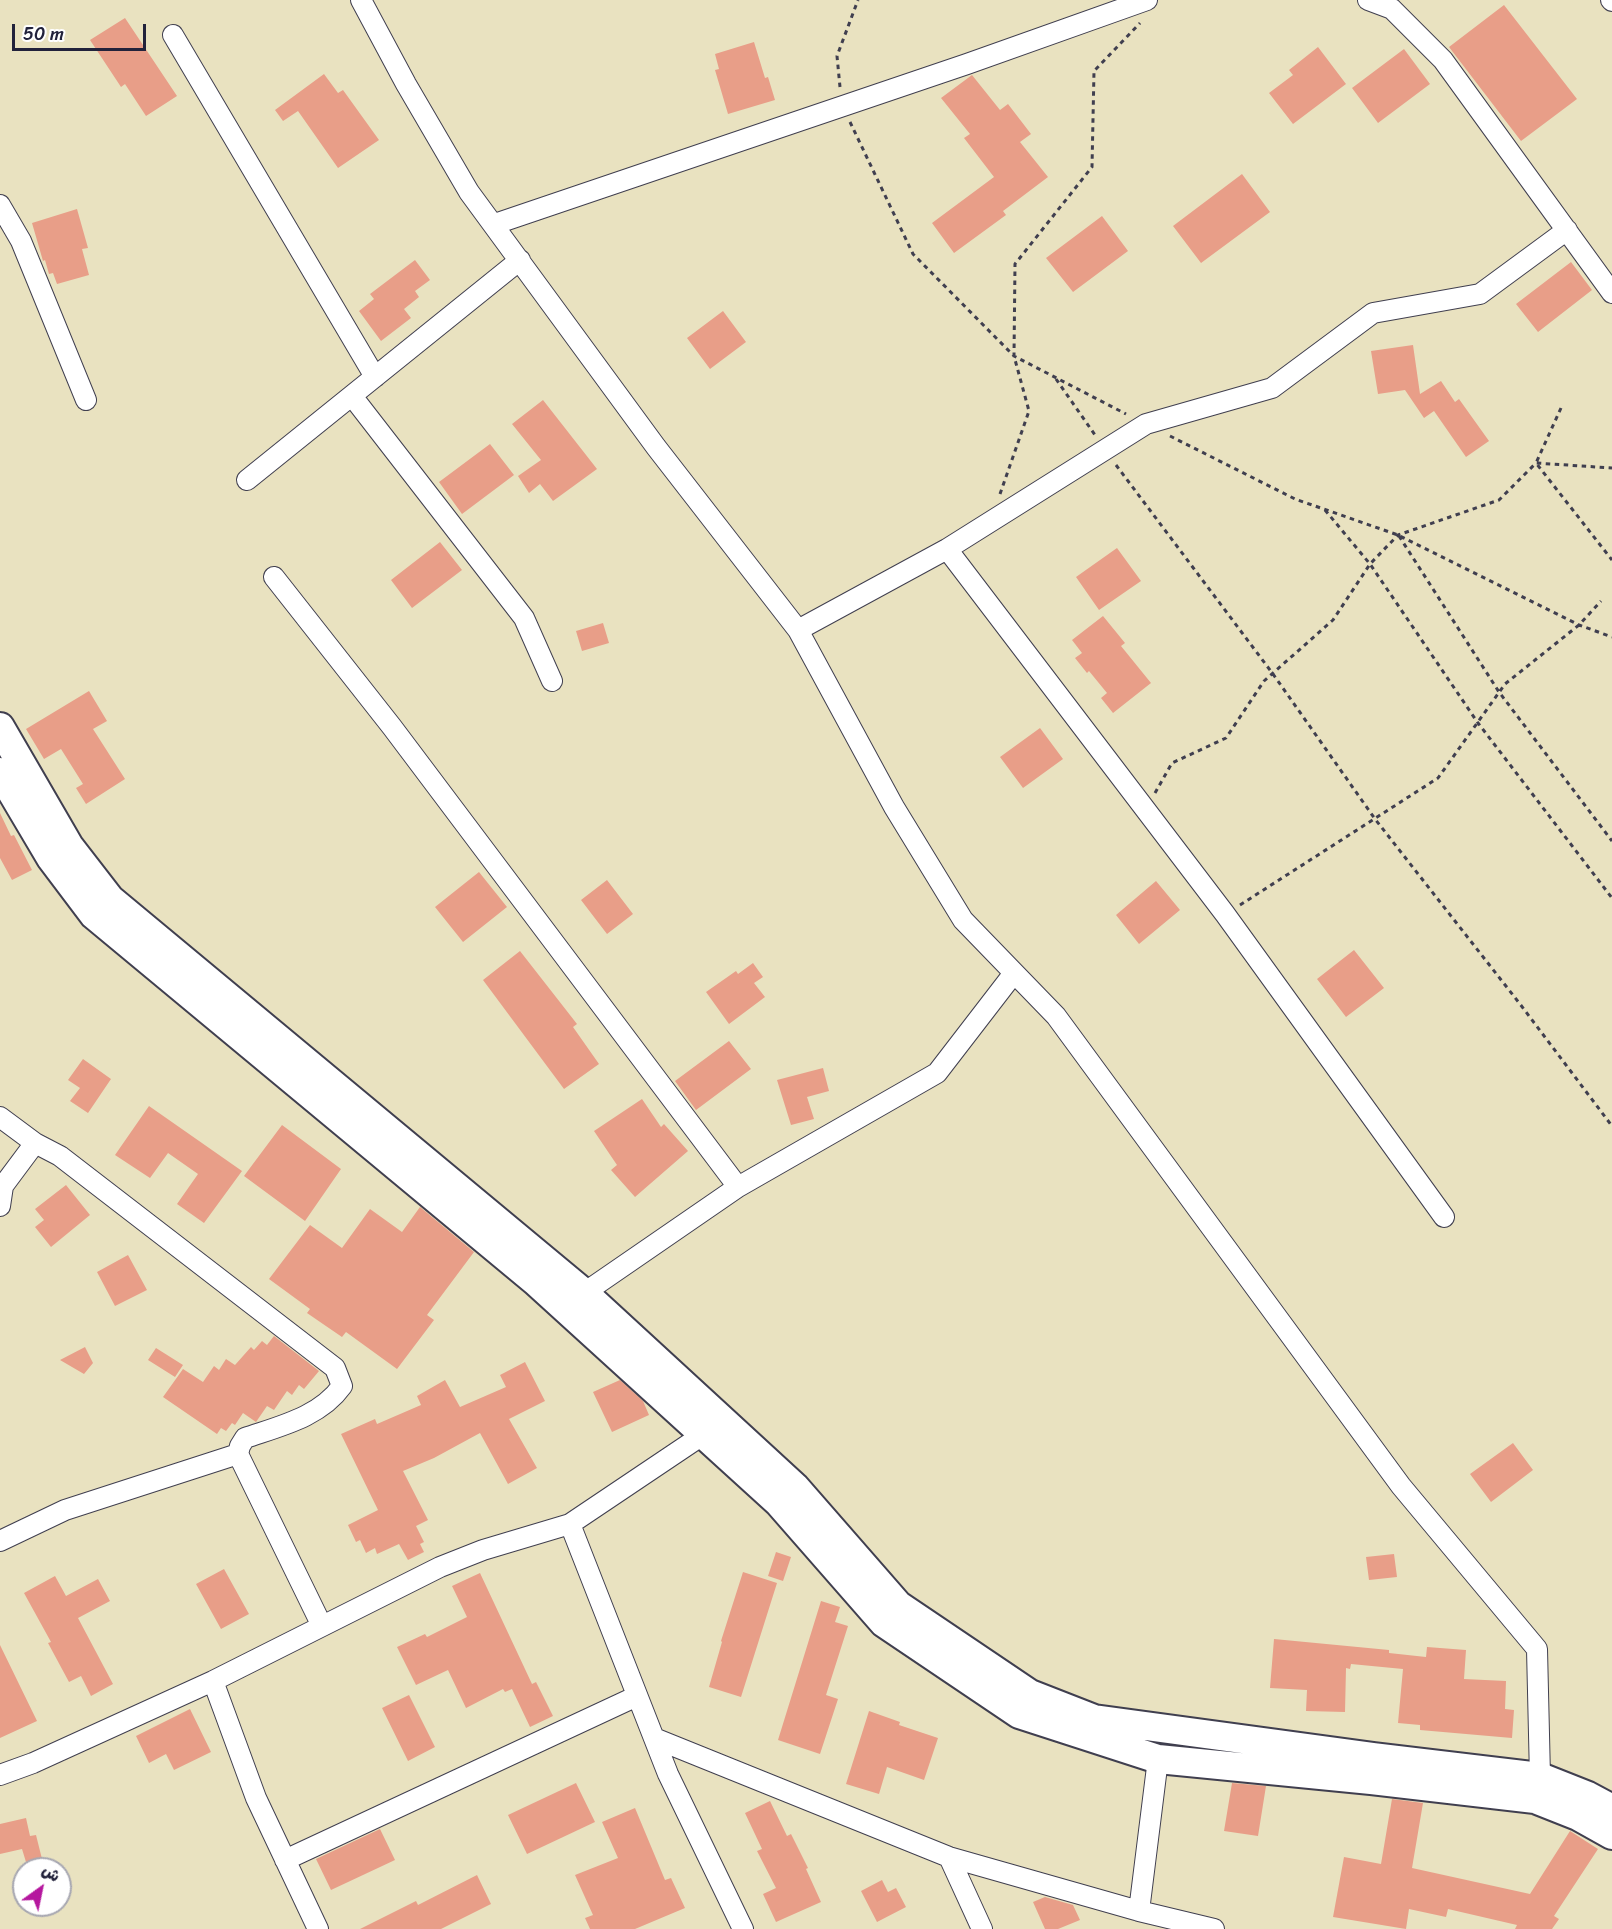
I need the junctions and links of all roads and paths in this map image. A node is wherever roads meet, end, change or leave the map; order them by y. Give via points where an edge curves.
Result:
1 (361, 0) edge
2 (858, 0) edge
3 (1368, 0) edge
4 (1147, 8) edge
5 (173, 35) dead end
6 (842, 106) junction
7 (0, 205) edge
8 (495, 224) junction
9 (1567, 230) junction
10 (520, 260) junction
11 (1612, 293) edge
12 (1014, 356) junction
13 (375, 377) junction
14 (1055, 377) junction
15 (352, 396) junction
16 (86, 400) dead end
17 (1561, 408) dead end
18 (1146, 424) junction
19 (1105, 450) junction
20 (1536, 463) junction
21 (1612, 468) edge
22 (248, 480) dead end
23 (1324, 509) junction
24 (990, 522) junction
25 (1398, 535) junction
26 (947, 549) junction
27 (1612, 560) edge
28 (1370, 564) junction
29 (274, 577) dead end
30 (1600, 601) dead end
31 (1579, 625) junction
32 (798, 630) junction
33 (1612, 637) edge
34 (1273, 674) junction
35 (552, 681) dead end
36 (1499, 692) junction
37 (1478, 723) junction
38 (0, 728) edge
39 (0, 772) edge
40 (1146, 810) junction
41 (1375, 819) junction
42 (1612, 841) edge
43 (1612, 898) edge
44 (1225, 915) junction
45 (1014, 973) junction
46 (0, 1117) edge
47 (1612, 1126) edge
48 (35, 1143) junction
49 (738, 1187) junction
50 (0, 1206) edge
51 (1444, 1217) dead end
52 (584, 1293) junction
53 (704, 1434) junction
54 (238, 1454) junction
55 (570, 1524) junction
56 (0, 1541) edge
57 (322, 1626) junction
58 (213, 1681) junction
59 (637, 1696) junction
60 (654, 1738) junction
61 (1158, 1760) junction
62 (0, 1774) edge
63 (1540, 1777) junction
64 (1612, 1809) edge
65 (1612, 1835) edge
66 (949, 1857) junction
67 (285, 1860) junction
68 (1139, 1911) junction
69 (318, 1929) edge
70 (743, 1929) edge
71 (982, 1929) edge
72 (1214, 1929) edge

1 - 8 street via 470,192
2 - 6 path via 837,56
3 - 9 street via 1392,9 1443,60
4 - 6 street
4 - 12 path via 1094,71 1092,167 1015,264
5 - 13 street
6 - 8 street
6 - 12 path via 913,254
7 - 16 street via 21,241
8 - 10 street
9 - 11 street
9 - 18 street via 1480,294 1373,313 1272,388
10 - 13 street
10 - 32 street via 656,447
12 - 14 path
12 - 24 path via 1029,411
13 - 15 street
14 - 18 path
14 - 19 path
15 - 22 street
15 - 35 street via 524,618
17 - 20 path
18 - 19 street
18 - 23 path via 1295,499
19 - 24 street
19 - 34 path
20 - 21 path
20 - 25 path via 1499,500
20 - 27 path
23 - 25 path
23 - 28 path
24 - 26 street
25 - 28 path
25 - 31 path
25 - 36 path
26 - 32 street
26 - 40 street
28 - 34 path via 1333,620
28 - 37 path
29 - 49 street via 392,727
30 - 31 path
31 - 33 path
31 - 36 path
32 - 45 street via 894,807 963,920
34 - 40 path via 1264,681 1226,738 1172,764
34 - 41 path
36 - 37 path
36 - 42 path
37 - 41 path via 1438,778
37 - 43 path
38 - 52 street via 69,846 110,899
39 - 53 street via 51,858 94,915 535,1281
40 - 44 street
41 - 44 path
41 - 47 path
44 - 51 street
45 - 49 street via 937,1073
45 - 63 street via 1056,1016 1401,1486 1537,1649
46 - 48 street
48 - 50 street via 3,1186
48 - 54 street via 60,1156 335,1368 342,1386 334,1398 306,1417 245,1438
49 - 52 street
52 - 63 street via 795,1487 898,1605 1030,1694 1094,1719
53 - 55 street
53 - 61 street via 779,1503 884,1623 1019,1714
54 - 56 street via 65,1510
54 - 57 street
55 - 57 street via 440,1567
55 - 59 street
57 - 58 street
58 - 62 street via 33,1763
58 - 67 street via 256,1798
59 - 60 street
59 - 67 street
60 - 66 street
60 - 70 street
61 - 65 street via 1535,1799
61 - 68 street
63 - 64 street
66 - 68 street
66 - 71 street
67 - 69 street
68 - 72 street

